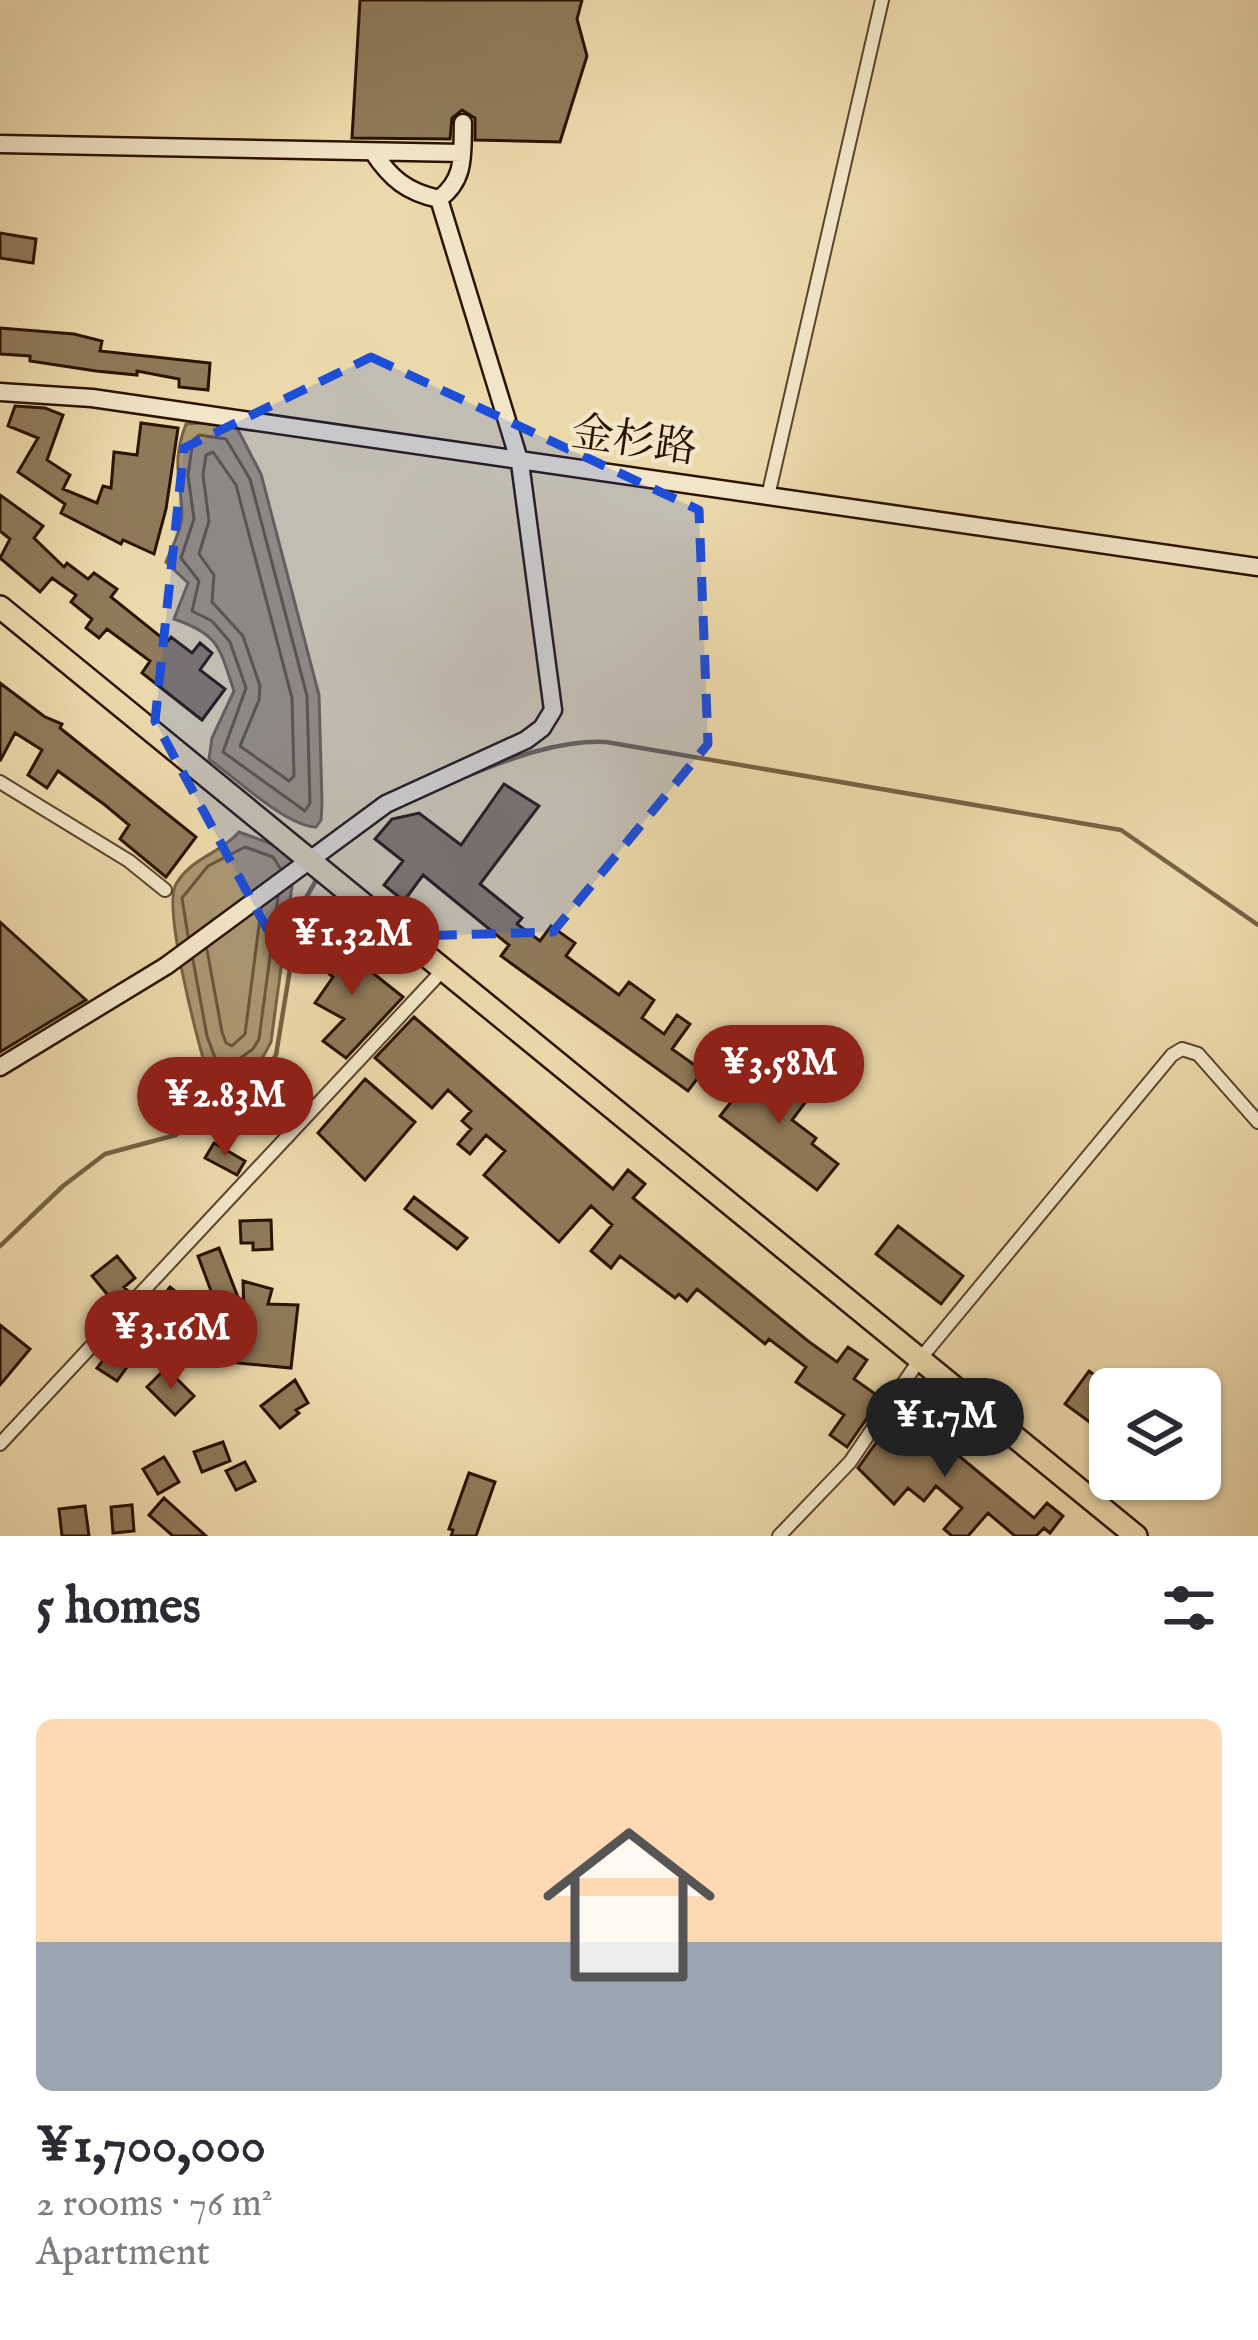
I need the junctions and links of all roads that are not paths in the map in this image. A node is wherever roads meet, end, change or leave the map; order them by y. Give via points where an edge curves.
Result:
1 (883, 0) edge
2 (463, 123) dead end
3 (0, 145) edge
4 (373, 152) junction
5 (462, 153) junction
6 (439, 199) junction
7 (0, 392) edge
8 (520, 463) junction
9 (768, 496) junction
10 (1258, 567) edge
11 (0, 607) edge
12 (0, 782) edge
13 (318, 867) junction
14 (165, 890) dead end
15 (443, 970) junction
16 (0, 1066) edge
17 (1258, 1122) edge
18 (920, 1359) junction
19 (0, 1444) edge
20 (779, 1536) edge
21 (1136, 1536) edge

1 - 9 street
2 - 5 street
3 - 4 street
4 - 5 street
4 - 6 street via 398,184
5 - 6 street via 461,174
6 - 8 street
7 - 8 street, 金杉路 via 92,398
8 - 9 street, 金杉路
8 - 13 street via 554,710 526,740 386,804
9 - 10 street, 金杉路
11 - 13 highway
12 - 14 street
13 - 15 highway
13 - 16 street
15 - 18 highway
15 - 19 street
17 - 18 street via 1198,1054 1172,1055
18 - 20 street via 850,1462
18 - 21 highway

